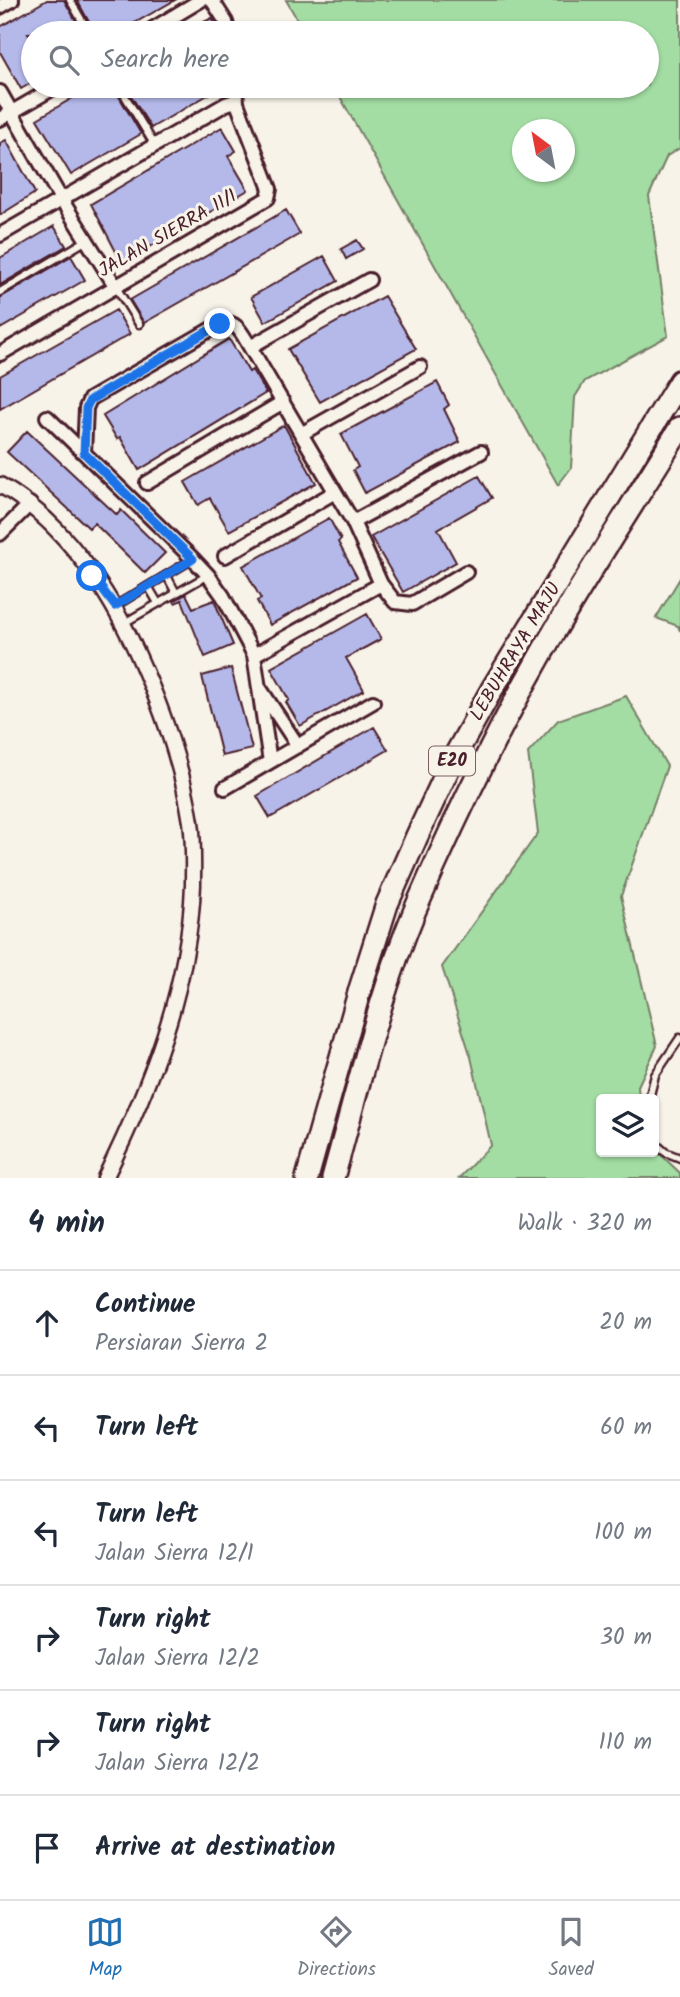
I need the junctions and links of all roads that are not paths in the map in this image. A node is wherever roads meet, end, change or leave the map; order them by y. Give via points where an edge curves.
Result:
1 (12, 0) edge
2 (70, 0) edge
3 (201, 0) edge
4 (212, 0) edge
5 (0, 7) edge
6 (82, 21) edge
7 (166, 21) edge
8 (225, 21) edge
9 (0, 92) edge
10 (37, 98) edge
11 (127, 98) edge
12 (237, 98) edge
13 (237, 103) junction
14 (6, 116) edge
15 (154, 144) junction
16 (61, 199) junction
17 (0, 235) edge
18 (87, 240) junction
19 (369, 280) dead end
20 (116, 286) junction
21 (0, 292) edge
22 (139, 324) dead end
23 (250, 347) junction
24 (0, 354) edge
25 (420, 367) dead end
26 (680, 381) edge
27 (283, 402) junction
28 (47, 417) dead end
29 (680, 428) edge
30 (301, 434) junction
31 (481, 452) dead end
32 (84, 453) junction
33 (147, 483) dead end
34 (0, 485) edge
35 (335, 492) junction
36 (30, 504) junction
37 (353, 522) junction
38 (0, 534) edge
39 (225, 556) dead end
40 (193, 559) junction
41 (466, 572) dead end
42 (208, 575) junction
43 (167, 576) junction
44 (381, 584) junction
45 (148, 586) junction
46 (176, 593) junction
47 (158, 603) junction
48 (115, 606) junction
49 (124, 623) junction
50 (254, 655) junction
51 (257, 684) junction
52 (373, 702) dead end
53 (298, 746) junction
54 (270, 762) junction
55 (225, 788) dead end
56 (680, 1038) edge
57 (650, 1094) edge
58 (659, 1146) edge
59 (680, 1158) edge
60 (105, 1178) edge
61 (307, 1178) edge
62 (333, 1178) edge

1 - 5 street
2 - 6 lane
3 - 7 street
4 - 8 street
9 - 14 street
10 - 14 street
11 - 15 lane
12 - 13 street
13 - 15 street via 226,104
13 - 20 street, JALAN SIERRA 11/1 via 270,189 268,198
14 - 16 street
15 - 16 street
16 - 17 street
16 - 18 street
18 - 20 street
18 - 21 lane
19 - 23 street
20 - 22 lane
20 - 24 street, JALAN SIERRA 11/1
23 - 27 street
23 - 32 street via 235,324 220,324 90,400
25 - 30 street
26 - 61 highway, LEBUHRAYA MAJU / E20 via 452,761 387,904
27 - 30 street
27 - 33 street
28 - 32 street
29 - 62 highway, LEBUHRAYA MAJU / E20 via 540,657 444,846 414,912 384,997
30 - 35 street
31 - 37 street
32 - 40 street
34 - 36 street
35 - 37 street
35 - 39 street
36 - 38 street
36 - 48 street via 74,551
37 - 44 street
40 - 42 street
40 - 43 lane
41 - 44 street via 405,605 395,602
42 - 46 lane
42 - 50 street
43 - 45 lane
43 - 46 lane
44 - 50 street
45 - 47 lane
45 - 48 lane
46 - 47 lane
47 - 49 lane
48 - 49 street
49 - 60 street via 178,763 191,821 192,900 171,1022
50 - 51 street
51 - 53 street
51 - 54 street
52 - 53 street
53 - 54 street
54 - 55 street
56 - 57 lane via 655,1075
58 - 59 lane

